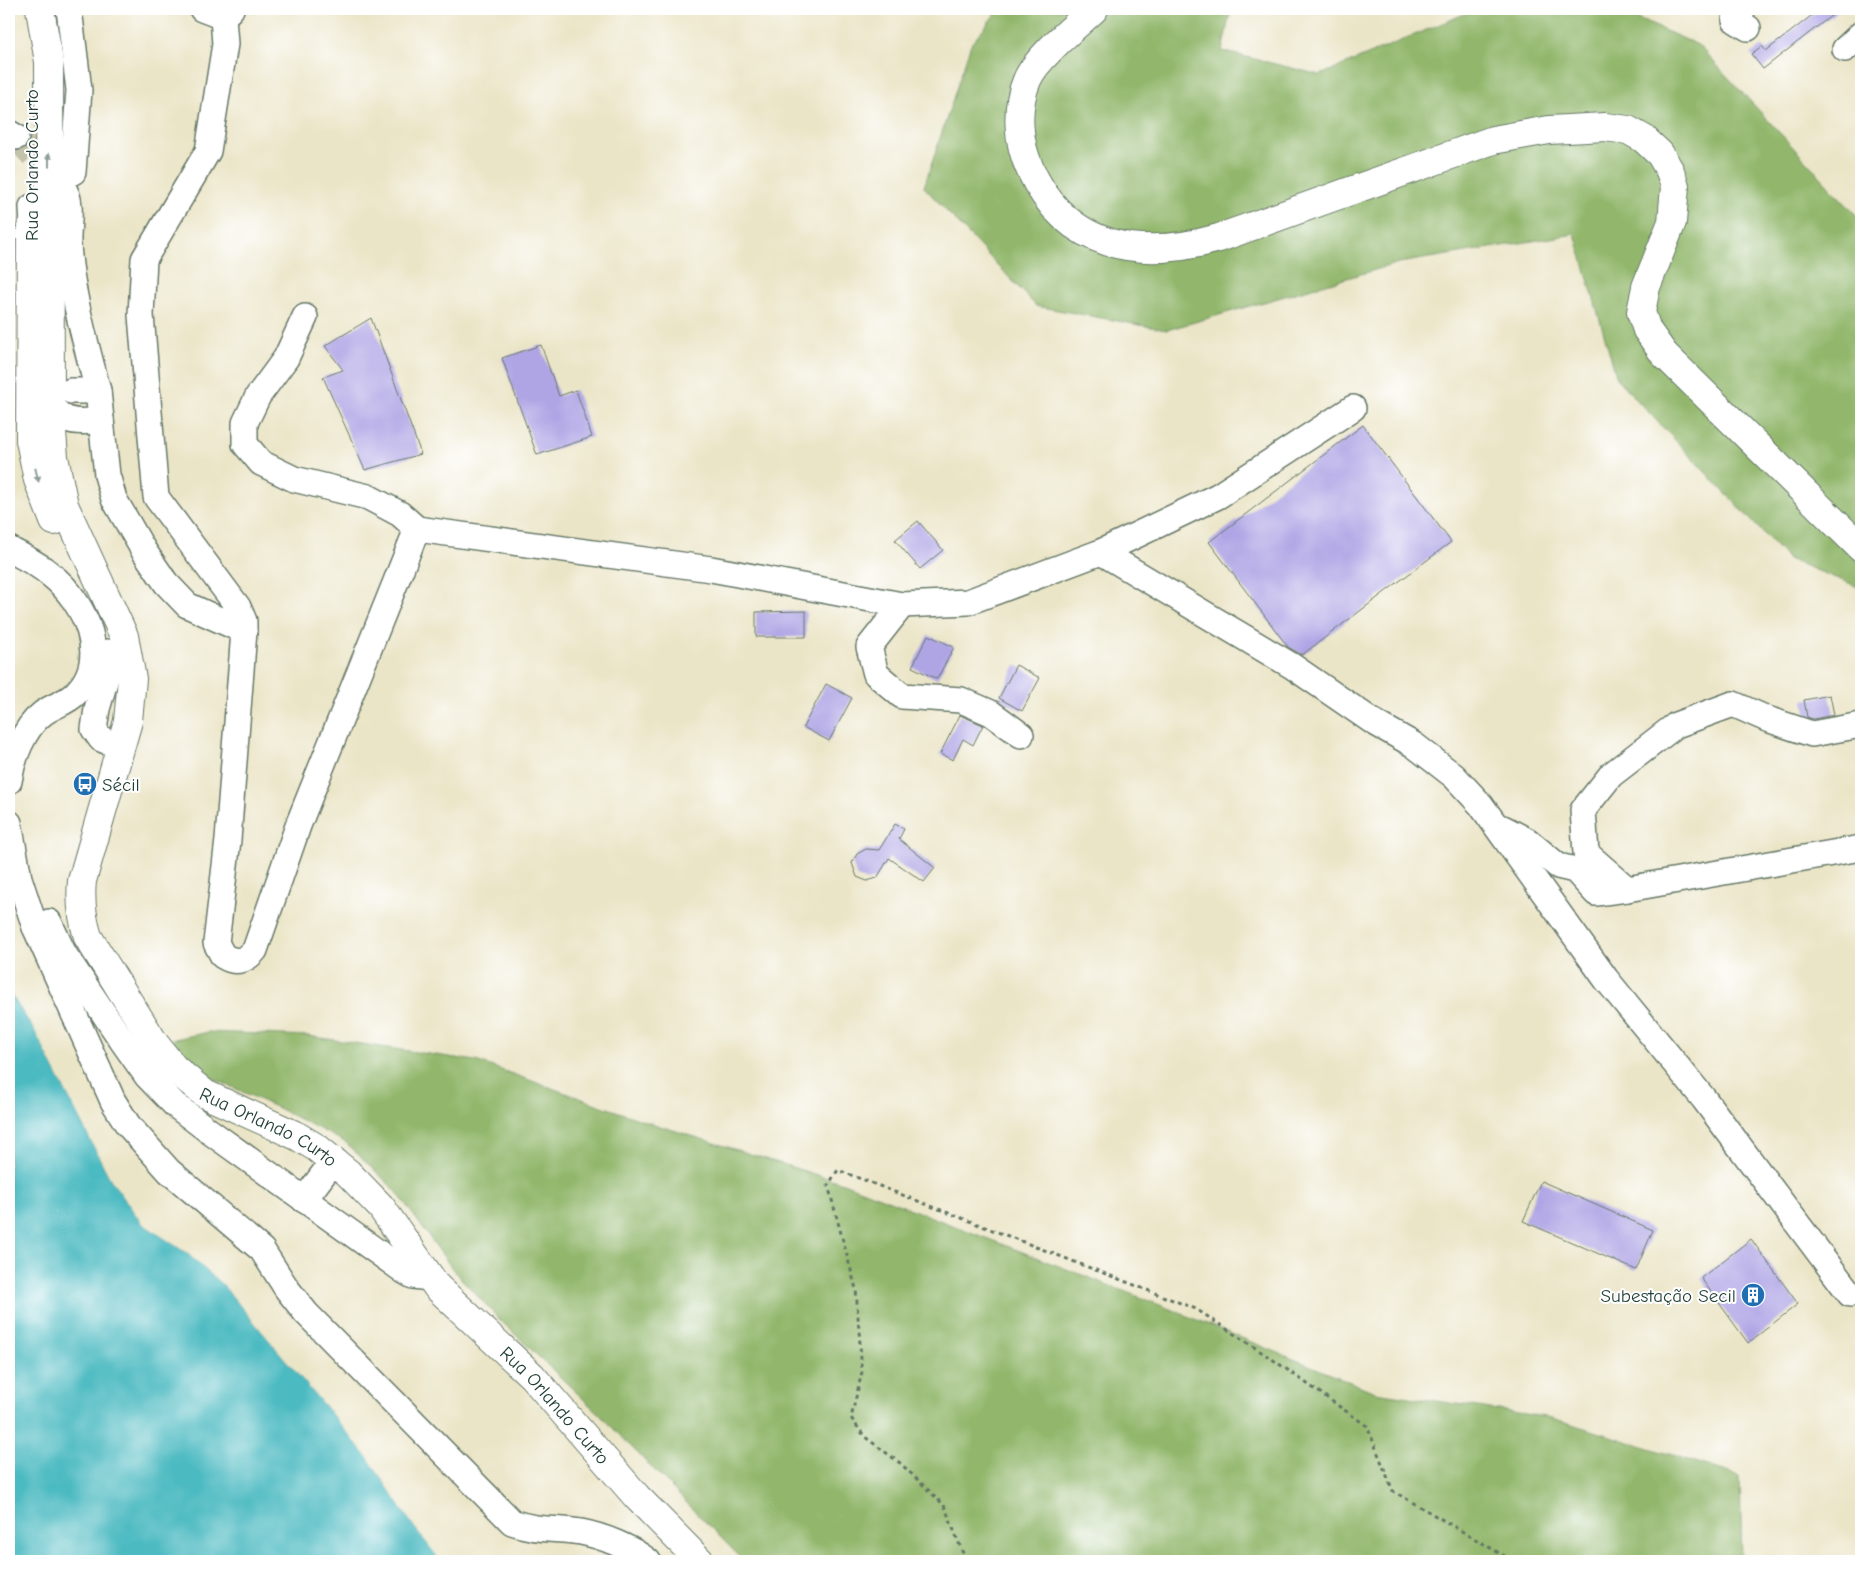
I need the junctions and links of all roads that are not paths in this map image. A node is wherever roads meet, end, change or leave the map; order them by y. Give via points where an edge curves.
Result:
1 (32, 9) edge
2 (40, 9) edge
3 (69, 9) edge
4 (1094, 9) edge
5 (219, 12) edge
6 (74, 39) junction
7 (39, 44) junction
8 (32, 207) junction
9 (305, 317) dead end
10 (98, 391) junction
11 (61, 399) junction
12 (1353, 408) dead end
13 (89, 421) junction
14 (30, 440) junction
15 (417, 530) junction
16 (1861, 548) edge
17 (9, 549) edge
18 (1101, 552) junction
19 (91, 561) junction
20 (108, 600) junction
21 (902, 605) junction
22 (244, 631) junction
23 (108, 652) dead end
24 (1861, 725) edge
25 (1021, 735) dead end
26 (121, 747) junction
27 (9, 781) edge
28 (9, 823) edge
29 (1494, 823) junction
30 (1861, 848) edge
31 (1558, 866) junction
32 (1541, 888) junction
33 (1628, 889) junction
34 (35, 926) junction
35 (334, 1160) junction
36 (304, 1200) junction
37 (430, 1278) junction
38 (1850, 1294) dead end
39 (648, 1561) edge
40 (700, 1561) edge

1 - 7 main road, Rua Orlando Curto
2 - 7 main road, Rua Orlando Curto
3 - 6 lane
4 - 16 main road via 1031,73 1022,100 1021,140 1036,182 1064,218 1098,238 1125,246 1176,248 1219,238 1493,140 1549,130 1605,127 1628,130 1644,139 1666,163 1675,186 1669,231 1644,294 1641,312 1647,330 1664,354
5 - 22 lane via 225,44 208,150 144,259 141,315 156,497 238,607
6 - 7 lane
6 - 10 lane via 79,90 68,180 68,244 74,292
7 - 8 main road, Rua Orlando Curto
11 -> 7 main road, Rua Orlando Curto via 51,370 49,62
8 - 11 lane via 39,314 39,381
8 - 14 main road, Rua Orlando Curto
9 - 15 lane via 286,358 258,396 245,423 245,444 261,463 294,479 368,498 400,514
10 - 11 lane
10 - 13 lane
11 - 13 lane via 60,416
11 - 14 main road via 34,424
11 - 19 main road, Rua Orlando Curto via 54,457 61,494 76,534
12 - 18 lane via 1218,496
13 - 19 lane via 69,426 61,444 71,498
13 - 22 lane via 114,498 166,583 187,605
14 -> 20 main road, Rua Orlando Curto via 48,510 62,537
15 - 21 lane via 711,569
15 - 22 lane via 300,823 255,950 249,957 236,961 223,956 216,943 228,840
17 - 27 lane via 52,575 76,602 87,623 93,648 92,665 74,696 52,707 32,723
18 - 21 lane via 968,602
18 - 29 lane via 1292,666 1372,721 1414,745 1454,776
19 - 20 main road, Rua Orlando Curto
20 - 26 main road, Rua Orlando Curto via 124,636 131,666 131,704
21 - 25 lane via 868,647 876,674 902,696 961,700 991,713
23 - 26 lane via 108,674 94,729 101,739
24 - 33 lane via 1812,734 1733,704 1676,725 1611,775 1583,810 1586,853
26 - 35 main road, Rua Orlando Curto via 82,881 80,900 88,938 155,1044 185,1079 205,1094 297,1136
28 - 34 lane via 19,878
29 - 31 lane via 1528,841
29 - 32 lane
30 - 33 lane
31 - 32 lane
31 - 33 lane via 1575,870 1596,893
32 - 38 lane via 1606,979 1710,1106
34 - 36 lane via 49,922 64,954 123,1042 175,1105
34 - 39 lane via 113,1101 143,1144 169,1171 262,1250 306,1313 512,1522 535,1529 581,1532 614,1543
35 - 36 lane
35 - 37 main road, Rua Orlando Curto via 376,1201
36 - 37 lane via 404,1271
37 - 40 main road, Rua Orlando Curto via 532,1376 637,1497

